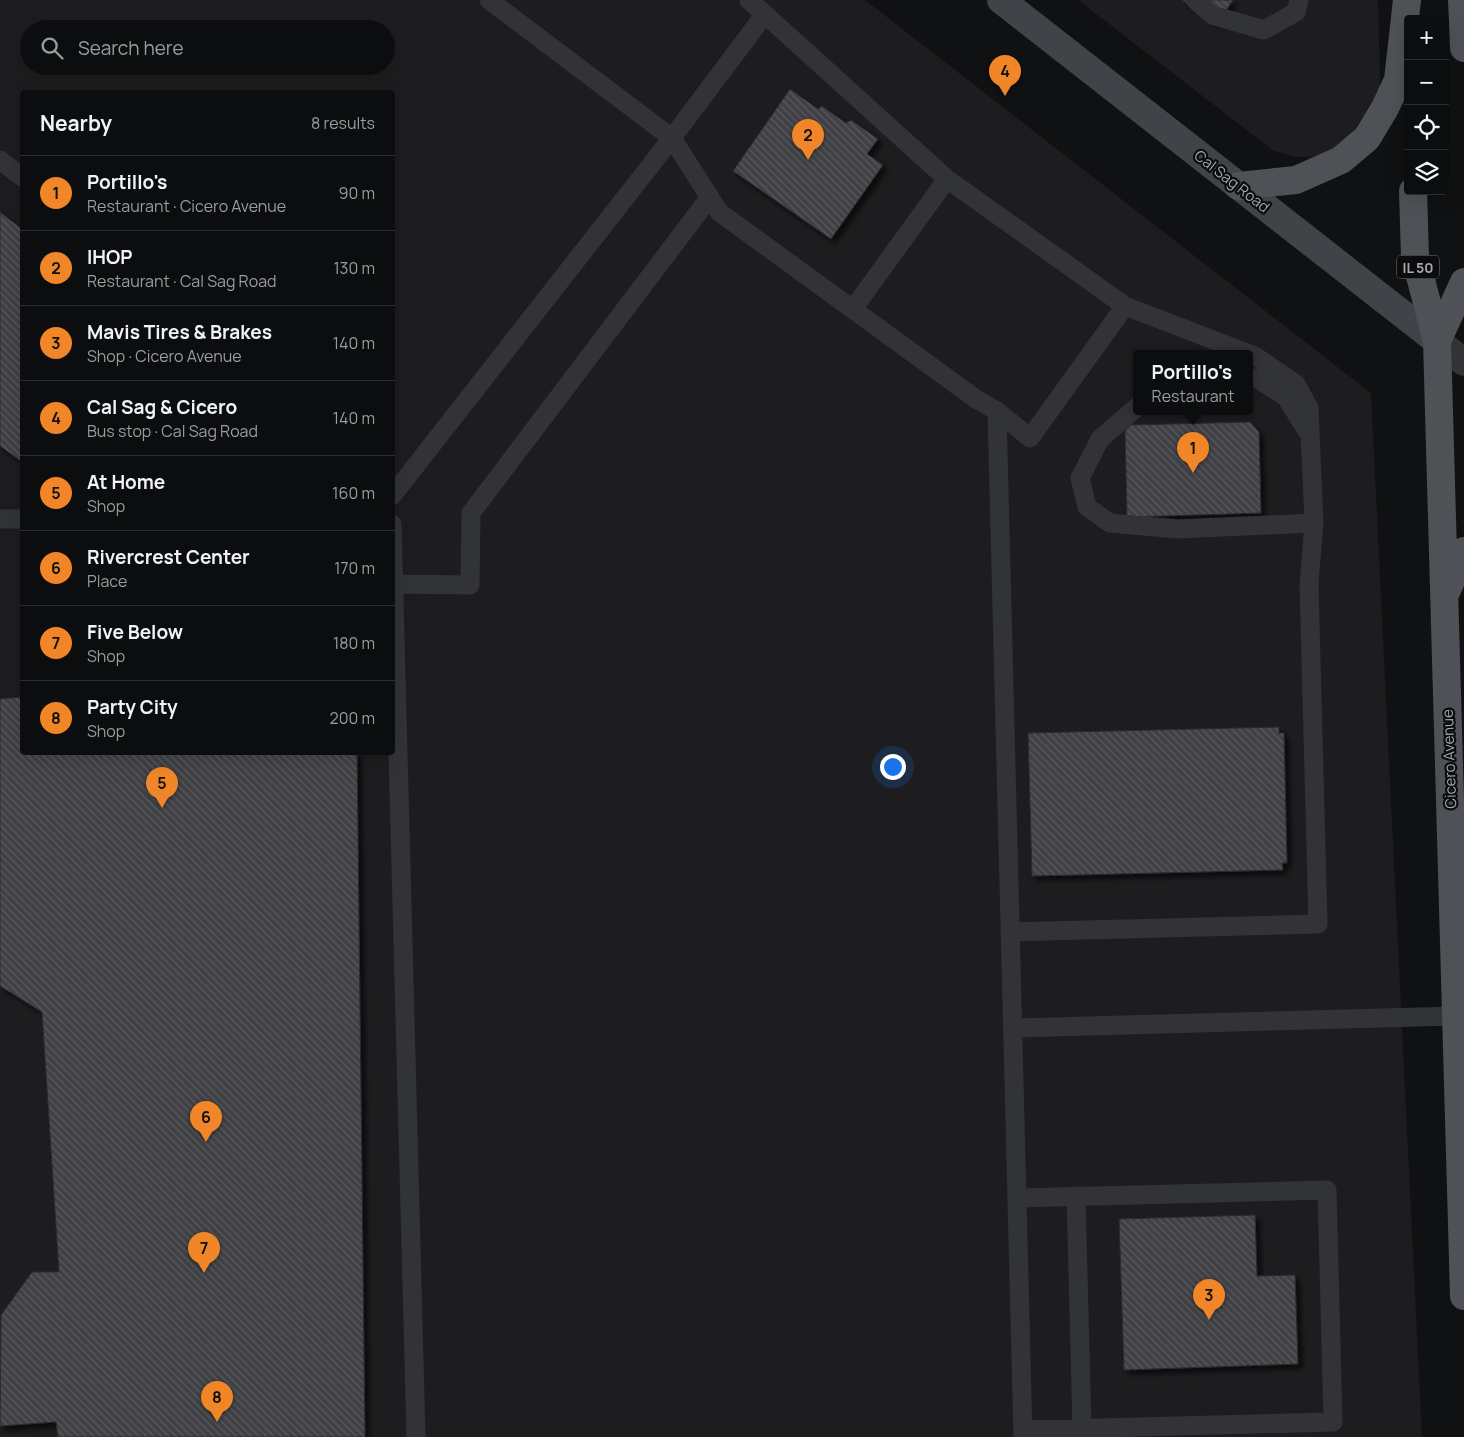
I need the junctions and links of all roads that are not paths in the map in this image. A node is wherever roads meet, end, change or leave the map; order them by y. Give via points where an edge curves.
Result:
1 (489, 0) edge
2 (749, 0) edge
3 (1001, 0) edge
4 (1195, 0) edge
5 (1300, 0) edge
6 (1407, 0) edge
7 (1463, 4) edge
8 (765, 14) junction
9 (1407, 15) edge
10 (1464, 48) edge
11 (672, 138) junction
12 (0, 160) edge
13 (20, 175) edge
14 (947, 179) junction
15 (1238, 186) junction
16 (1413, 195) edge
17 (710, 197) junction
18 (1464, 282) edge
19 (1125, 306) junction
20 (853, 309) junction
21 (1437, 341) junction
22 (1239, 350) edge
23 (1253, 356) edge
24 (1464, 362) edge
25 (1253, 377) edge
26 (1133, 410) edge
27 (997, 411) junction
28 (1311, 437) junction
29 (395, 492) edge
30 (20, 518) edge
31 (0, 519) edge
32 (1314, 523) junction
33 (1464, 552) edge
34 (395, 584) edge
35 (1444, 596) junction
36 (395, 623) edge
37 (1455, 694) edge
38 (1458, 880) edge
39 (1010, 932) junction
40 (1456, 1016) junction
41 (1013, 1028) junction
42 (1076, 1196) junction
43 (1017, 1198) junction
44 (1463, 1232) edge
45 (1464, 1296) edge
46 (1082, 1428) junction
47 (1023, 1433) edge
48 (416, 1437) edge

1 - 11 lane
2 - 8 lane
3 - 15 main road, Cal Sag Road
4 - 5 lane via 1212,15 1264,30 1296,12
6 - 9 main road
6 - 15 main road via 1398,80 1386,108 1367,138 1341,160 1296,180
7 - 10 main road
8 - 11 lane
8 - 14 lane
11 - 17 lane
11 - 29 lane
12 - 13 lane
14 - 19 lane
14 - 20 lane
15 - 21 main road, Cal Sag Road
16 - 21 main road, Cicero Avenue / IL 50 via 1415,257
17 - 20 lane via 719,212
17 - 34 lane via 470,513 470,585
18 - 21 main road, Cicero Avenue / IL 50
19 - 22 lane
19 - 27 lane via 1030,438
20 - 27 lane
21 - 24 street, Cal Sag Road
21 - 35 main road, Cicero Avenue / IL 50
23 - 28 lane via 1296,384 1309,408
25 - 28 lane via 1286,397
26 - 32 lane via 1100,439 1080,478 1087,507 1110,523 1178,528
27 - 39 lane
28 - 32 lane
30 - 31 lane
32 - 39 lane via 1309,584 1318,924
33 - 35 main road
35 - 37 main road, Cicero Avenue / IL 50
36 - 48 lane
37 - 38 main road, Cicero Avenue / IL 50
38 - 40 main road, Cicero Avenue / IL 50
39 - 41 lane
40 - 41 lane
40 - 44 main road, Cicero Avenue / IL 50
41 - 43 lane
42 - 43 lane
42 - 46 lane
42 - 46 lane via 1327,1190 1332,1383 1332,1422
43 - 47 lane
44 - 45 main road, Cicero Avenue / IL 50
46 - 47 lane

